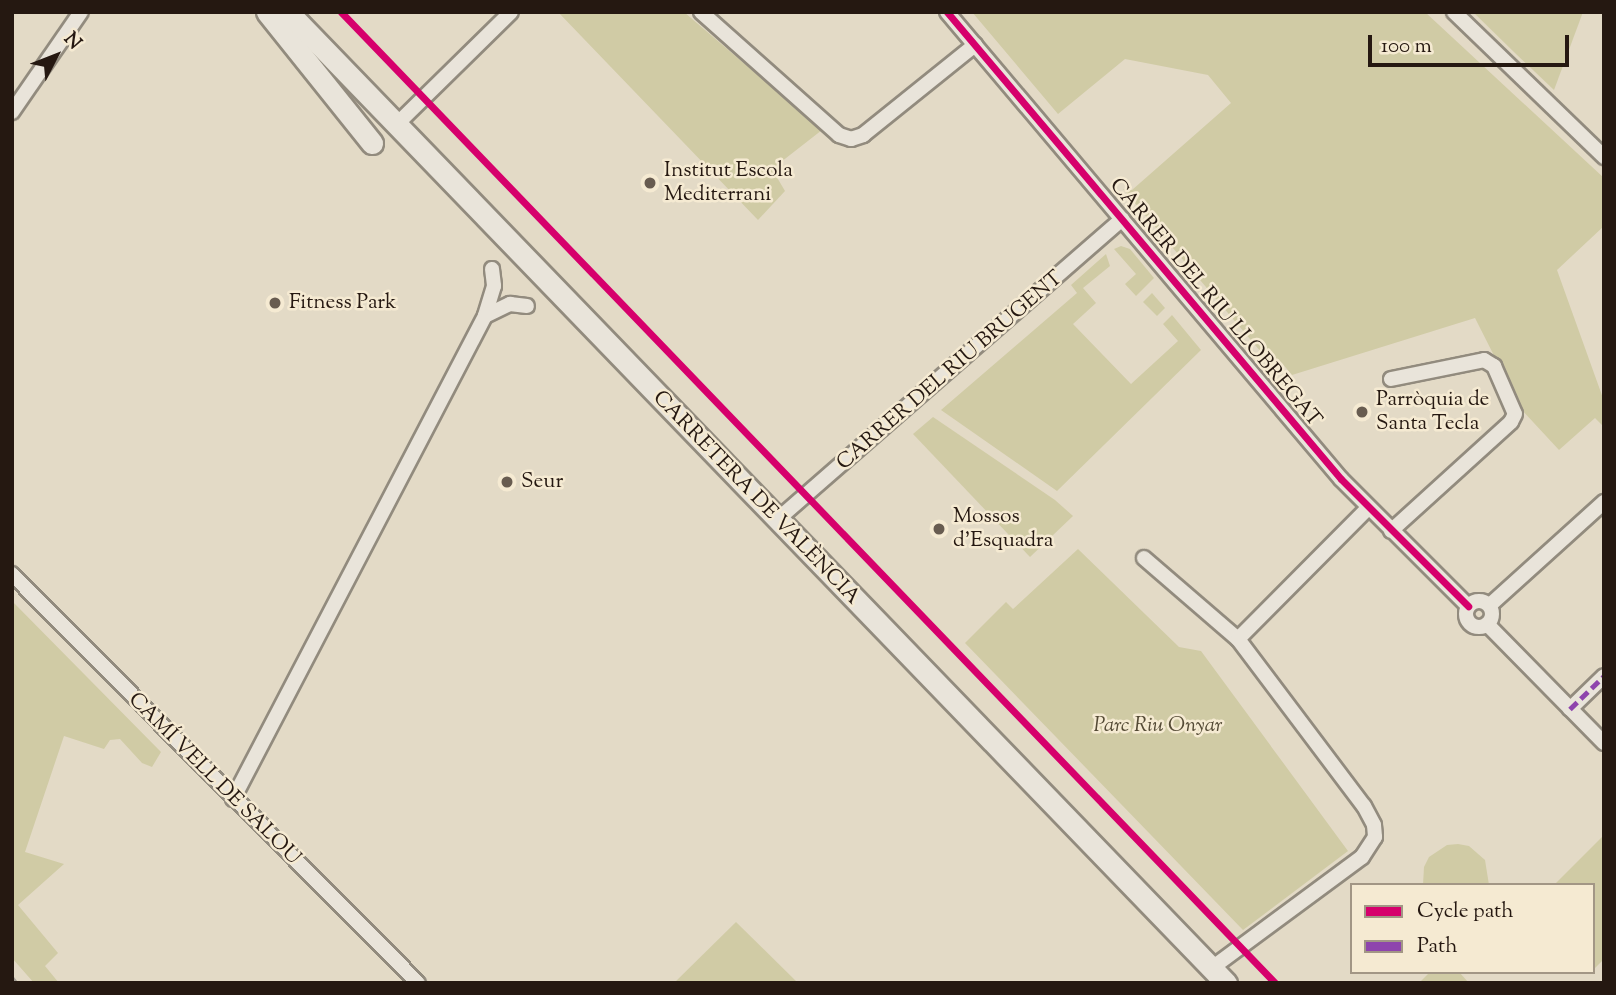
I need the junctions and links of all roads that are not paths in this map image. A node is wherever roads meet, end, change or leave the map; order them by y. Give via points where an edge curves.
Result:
1 (81, 12) edge
2 (267, 12) edge
3 (274, 12) edge
4 (288, 12) edge
5 (511, 12) edge
6 (701, 12) edge
7 (947, 12) edge
8 (1454, 12) edge
9 (975, 44) junction
10 (12, 112) edge
11 (396, 125) junction
12 (372, 143) dead end
13 (1604, 157) edge
14 (1122, 219) junction
15 (492, 270) dead end
16 (527, 306) dead end
17 (485, 316) junction
18 (1391, 379) dead end
19 (1604, 502) edge
20 (1368, 508) junction
21 (777, 520) junction
22 (1391, 531) junction
23 (1144, 558) dead end
24 (12, 574) edge
25 (1490, 605) junction
26 (1468, 606) junction
27 (1488, 624) junction
28 (1238, 639) junction
29 (1604, 676) edge
30 (1570, 709) junction
31 (1604, 743) edge
32 (233, 799) junction
33 (1216, 978) edge
34 (418, 983) edge

1 - 10 street
2 - 12 main road
3 - 33 main road, CARRETERA DE VALÈNCIA
4 - 11 main road, CARRETERA DE VALÈNCIA
5 - 11 street
6 - 9 street via 839,135 851,139 863,135
7 - 9 street, CARRER DEL RIU LLOBREGAT
8 - 13 street
9 - 14 street, CARRER DEL RIU LLOBREGAT
11 - 21 main road, CARRETERA DE VALÈNCIA
14 - 20 street, CARRER DEL RIU LLOBREGAT
14 - 21 street, CARRER DEL RIU BRUGENT
15 - 17 street via 494,286
16 - 17 street via 510,304
17 - 32 street
18 - 22 street via 1484,360 1494,366 1515,414
19 - 25 street
20 - 22 street, CARRER DEL RIU LLOBREGAT
20 - 28 street
21 - 33 main road, CARRETERA DE VALÈNCIA
22 - 26 street, CARRER DEL RIU LLOBREGAT
23 - 28 street
24 - 32 street, CAMÍ VELL DE SALOU
25 - 26 street via 1479,600
25 - 27 street via 1493,615
26 - 27 street via 1468,622 1477,627
27 - 30 street
28 - 33 street via 1364,806 1375,837 1362,857 1233,951
29 - 30 street
30 - 31 street
32 - 34 street, CAMÍ VELL DE SALOU

